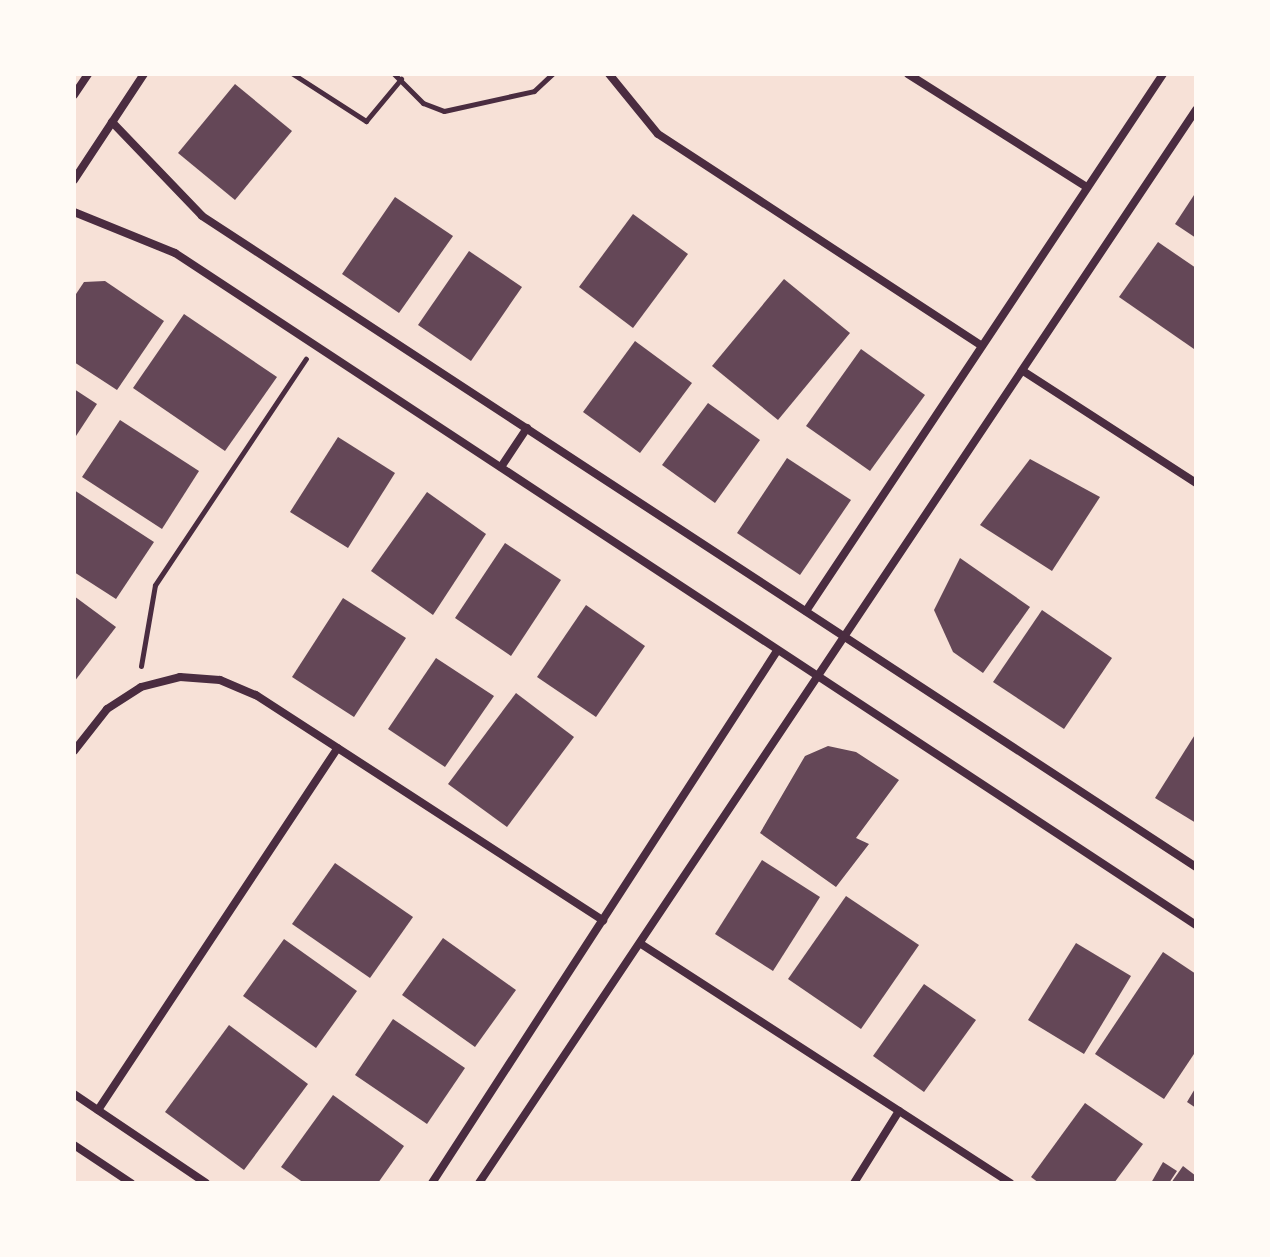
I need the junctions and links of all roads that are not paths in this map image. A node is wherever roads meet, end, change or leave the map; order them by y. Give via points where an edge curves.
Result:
1 (88, 74) edge
2 (144, 74) edge
3 (609, 74) edge
4 (908, 74) edge
5 (1163, 74) edge
6 (74, 95) edge
7 (1196, 110) edge
8 (112, 122) junction
9 (74, 180) edge
10 (1087, 187) junction
11 (74, 212) edge
12 (982, 346) junction
13 (1023, 371) junction
14 (527, 428) junction
15 (501, 467) junction
16 (1196, 483) edge
17 (806, 611) junction
18 (847, 638) junction
19 (777, 651) junction
20 (820, 679) junction
21 (338, 748) junction
22 (74, 751) edge
23 (1196, 867) edge
24 (603, 920) junction
25 (1196, 925) edge
26 (641, 944) junction
27 (74, 1094) edge
28 (98, 1110) junction
29 (899, 1111) junction
30 (74, 1145) edge
31 (131, 1183) edge
32 (206, 1183) edge
33 (432, 1183) edge
34 (479, 1183) edge
35 (854, 1183) edge
36 (1010, 1183) edge

1 - 6 street
2 - 8 street
3 - 12 street via 658,134
4 - 10 street
5 - 10 street
7 - 13 street
8 - 9 street
8 - 14 street via 202,216
10 - 12 street
11 - 15 street via 162,246
12 - 17 street
13 - 16 street
13 - 18 street
14 - 15 street
14 - 17 street
15 - 19 street
17 - 18 street
18 - 20 street
18 - 23 street
19 - 20 street
19 - 24 street
20 - 25 street
20 - 26 street
21 - 22 street via 220,680 180,677 141,687 107,709
21 - 24 street
21 - 28 street
24 - 33 street
26 - 29 street
26 - 34 street
27 - 28 street
28 - 32 street
29 - 35 street
29 - 36 street
30 - 31 street

